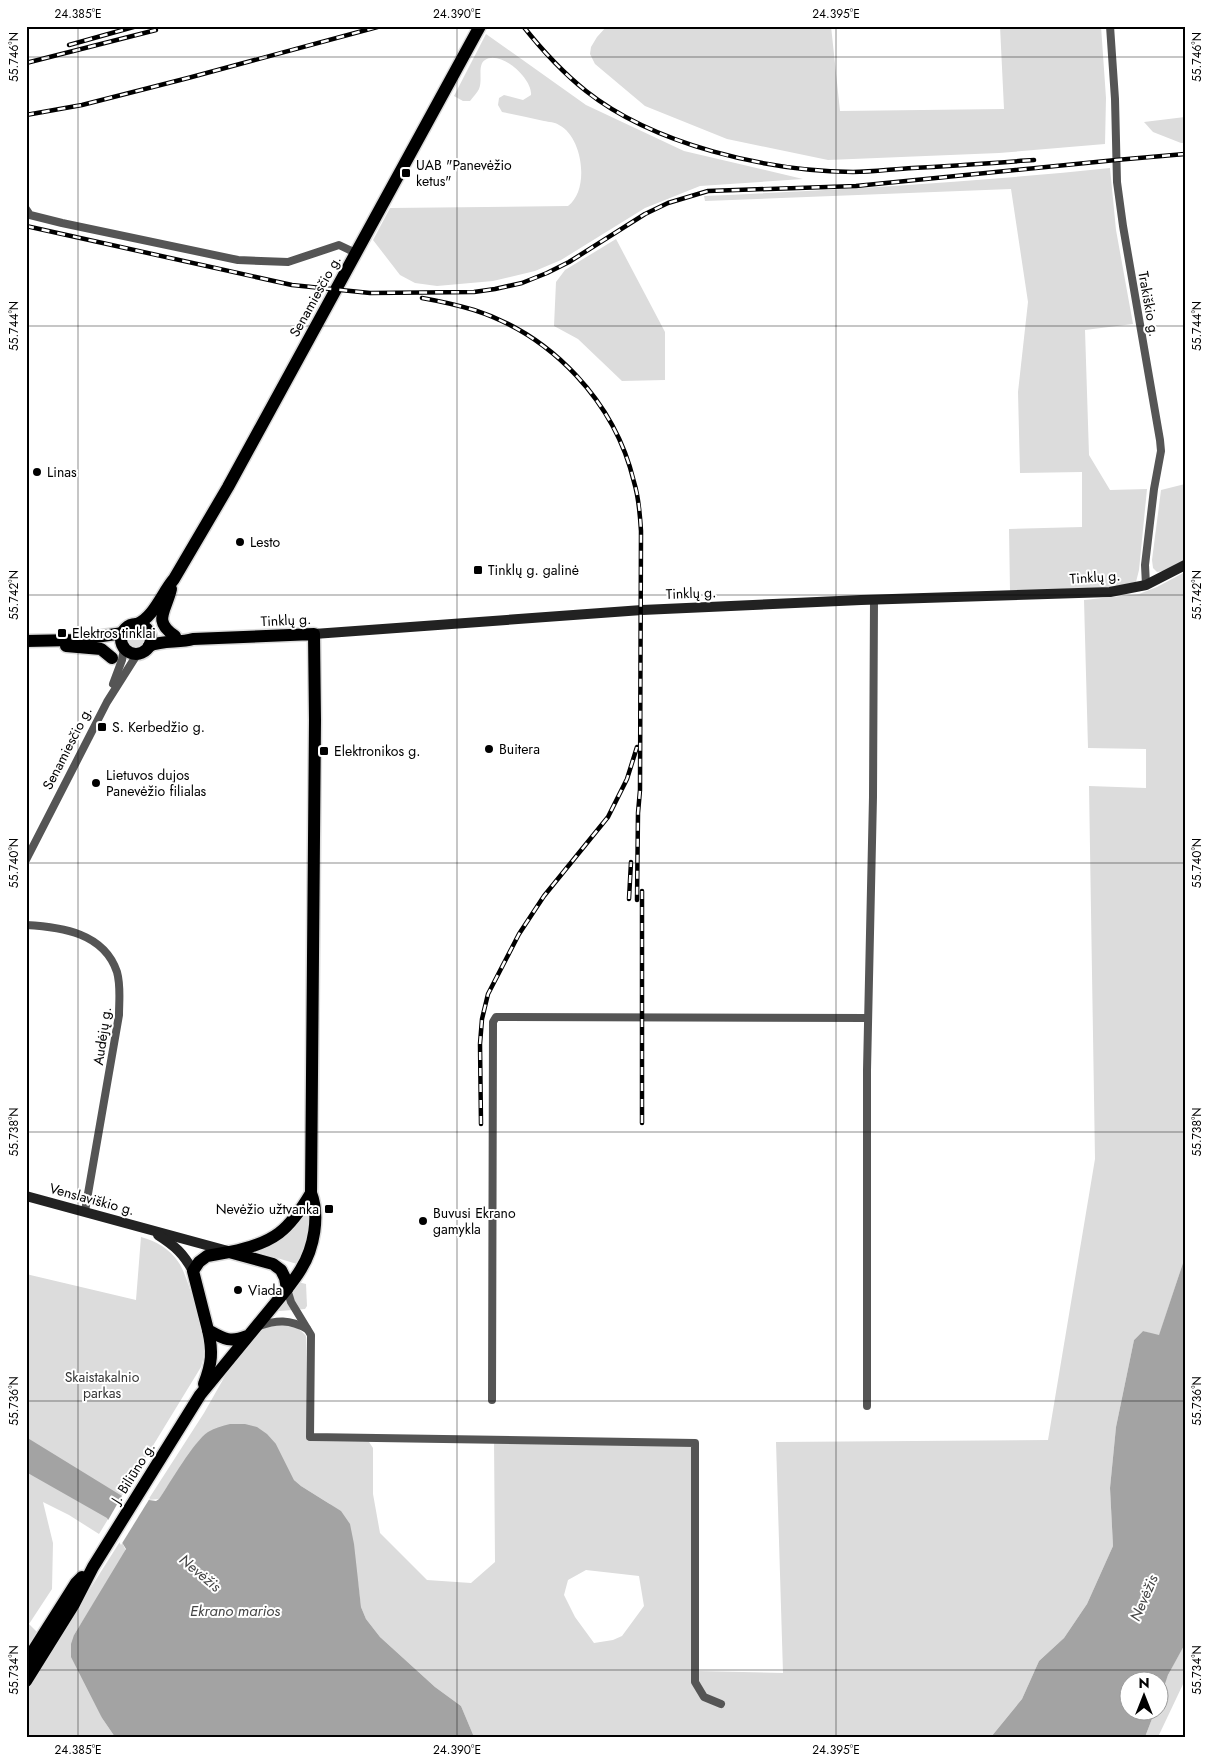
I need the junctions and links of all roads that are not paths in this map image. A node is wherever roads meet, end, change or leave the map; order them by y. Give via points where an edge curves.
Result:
1 (480, 26) edge
2 (1110, 26) edge
3 (26, 209) edge
4 (356, 252) junction
5 (1185, 565) edge
6 (172, 584) junction
7 (1146, 585) junction
8 (874, 600) junction
9 (137, 624) junction
10 (314, 634) junction
11 (175, 636) junction
12 (193, 639) junction
13 (42, 640) junction
14 (26, 641) edge
15 (147, 641) junction
16 (123, 642) junction
17 (112, 658) joint
18 (109, 693) junction
19 (107, 702) junction
20 (26, 860) edge
21 (26, 925) edge
22 (868, 1018) junction
23 (311, 1193) junction
24 (26, 1196) edge
25 (86, 1212) junction
26 (151, 1230) junction
27 (229, 1252) junction
28 (194, 1271) junction
29 (287, 1289) junction
30 (208, 1330) junction
31 (309, 1330) junction
32 (251, 1332) junction
33 (200, 1395) junction
34 (492, 1400) dead end
35 (867, 1406) dead end
36 (92, 1567) junction
37 (26, 1662) edge
38 (26, 1681) edge
39 (721, 1704) dead end

1 - 4 main road, Senamiesčio g.
2 - 7 street, Trakiškio g. via 1122,226 1161,451 1146,558
3 - 4 street via 30,214 62,223 238,260 288,262 339,245
4 - 6 main road, Senamiesčio g.
5 - 7 main road, Tinklų g.
6 - 9 main road, Senamiesčio g. via 146,618
6 - 11 main road, Senamiesčio g. via 162,619 166,630
6 - 15 main road, Senamiesčio g.
7 - 8 main road, Tinklų g. via 1110,592
8 - 10 main road, Tinklų g. via 642,610
8 - 22 street
9 - 15 main road via 144,626
9 - 16 main road, Senamiesčio g. via 128,626
10 - 12 main road, Tinklų g.
10 - 23 main road
11 - 12 main road, Tinklų g.
11 - 15 main road, Tinklų g.
12 - 15 main road, Tinklų g. via 185,642
13 - 14 main road
13 - 16 main road via 109,636
13 - 17 main road via 55,645 94,647
15 - 16 main road via 131,652
15 - 19 street, Senamiesčio g.
16 - 18 street, Senamiesčio g. via 122,660
17 - 18 street, Senamiesčio g. via 114,672
18 - 19 street, Senamiesčio g.
19 - 20 street, Senamiesčio g.
21 - 25 street, Audėjų g. via 70,931 89,938 102,948 117,972 119,1015
22 - 34 street via 496,1017 493,1022
22 - 35 street
23 - 27 main road via 296,1218 278,1234 262,1243
23 - 29 main road via 315,1203 313,1234 301,1269
24 - 25 main road, Venslaviškio g.
25 - 26 main road, Venslaviškio g.
26 - 27 main road, Venslaviškio g.
26 - 28 main road, Venslaviškio g. via 177,1247
27 - 28 main road via 207,1256 198,1262
27 - 29 main road via 273,1264 281,1270
28 - 30 main road
29 - 31 street via 291,1302
29 - 32 main road
30 - 32 main road via 232,1340
30 - 33 main road, J. Biliūno g. via 212,1360
31 - 32 street via 299,1324 272,1321
31 - 39 street via 310,1437 695,1443 695,1682 704,1697
32 - 33 main road, J. Biliūno g.
33 - 36 main road, J. Biliūno g.
36 - 37 main road, J. Biliūno g. via 76,1583
36 - 38 main road, J. Biliūno g. via 74,1604

